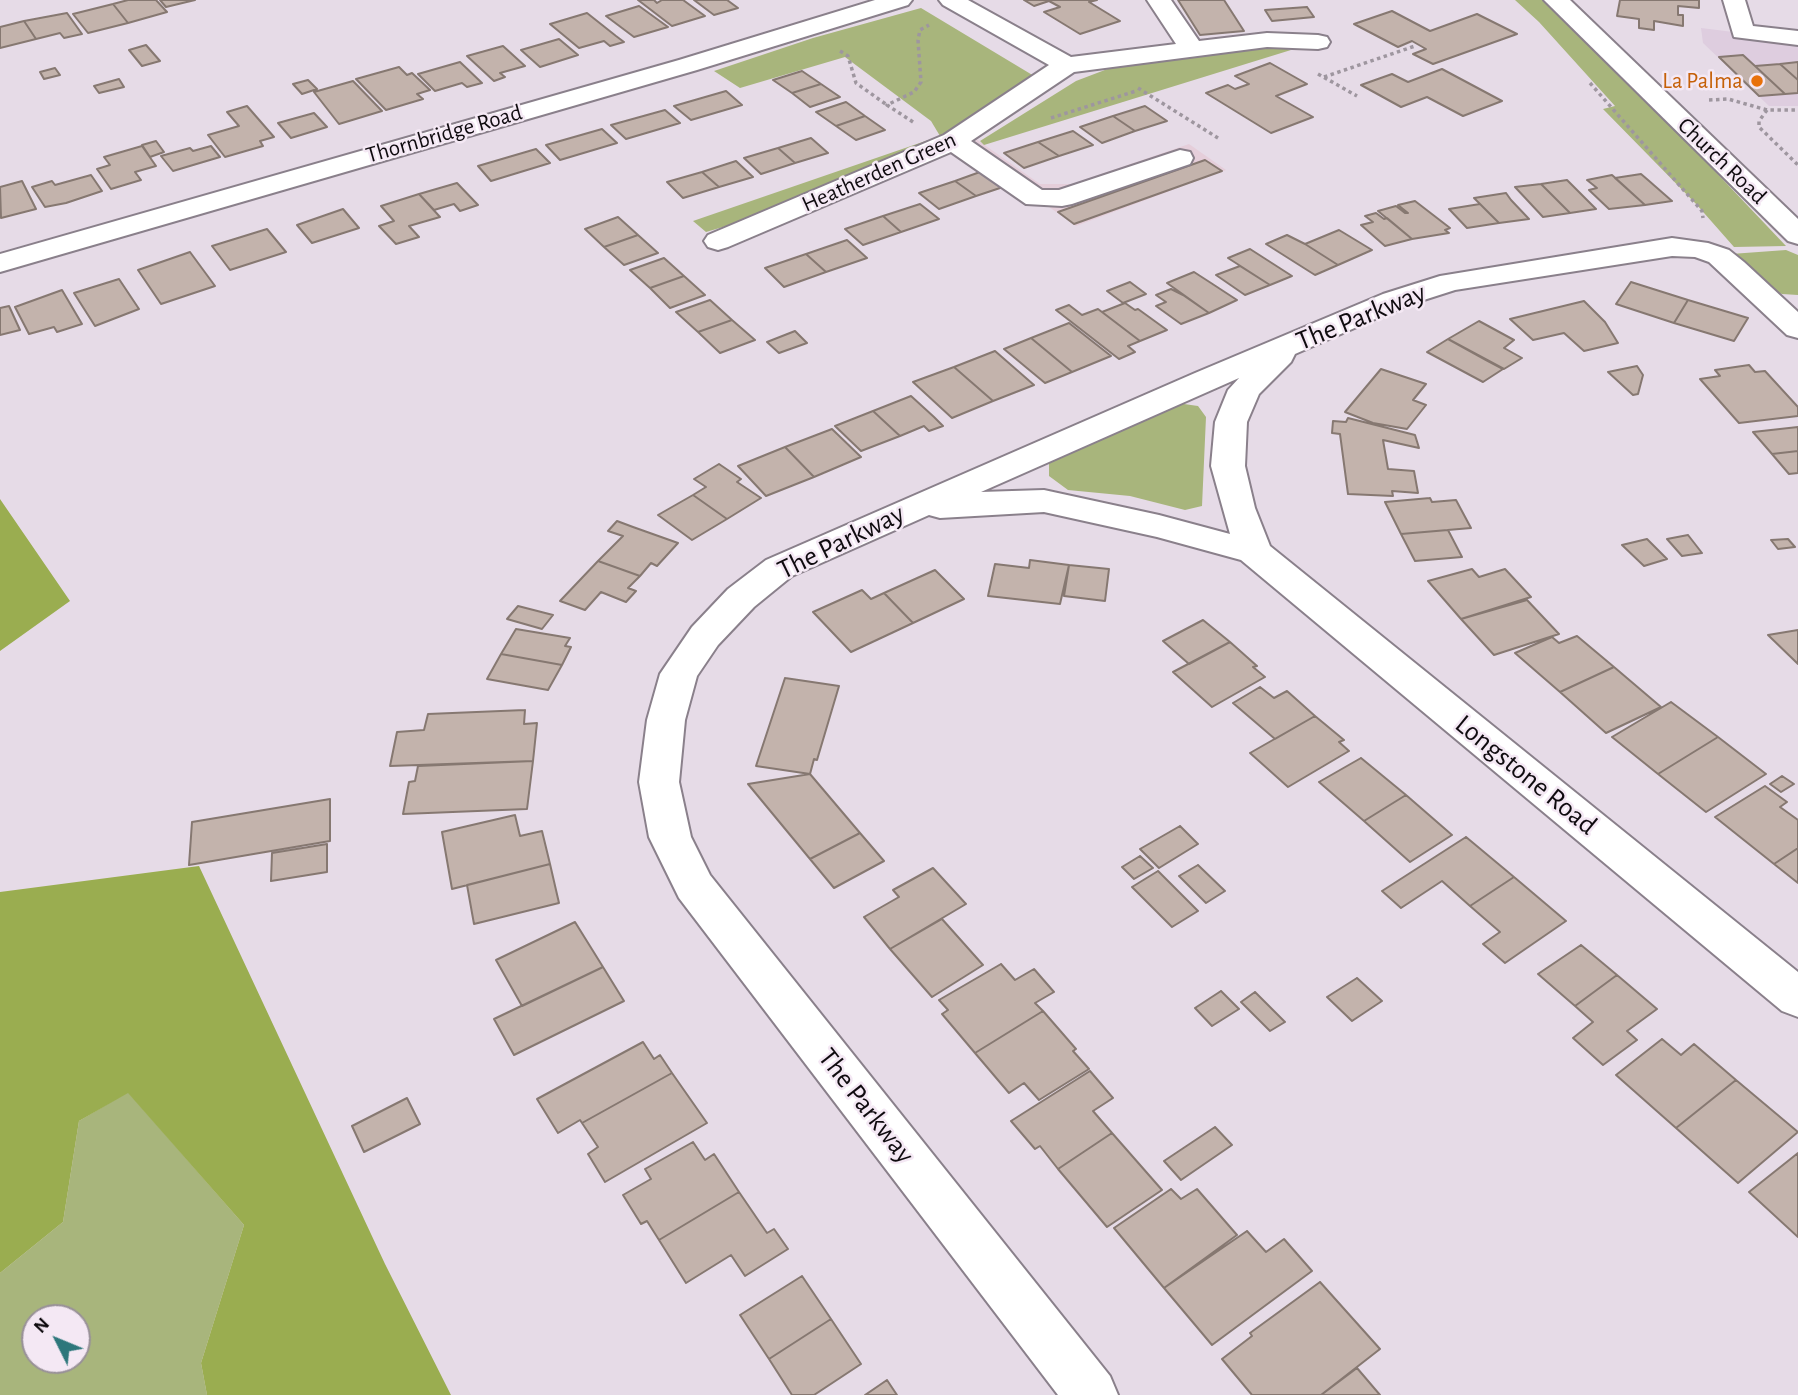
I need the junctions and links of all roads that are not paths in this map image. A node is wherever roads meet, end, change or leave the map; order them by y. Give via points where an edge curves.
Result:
1 (1159, 0) edge
2 (1556, 0) edge
3 (892, 1) edge
4 (1734, 1) edge
5 (960, 5) edge
6 (1798, 38) edge
7 (1318, 43) dead end
8 (1181, 49) junction
9 (1067, 65) junction
10 (950, 143) junction
11 (1180, 158) dead end
12 (1798, 235) edge
13 (718, 241) dead end
14 (0, 263) edge
15 (1786, 304) edge
16 (1798, 329) edge
17 (1318, 334) junction
18 (901, 512) junction
19 (1254, 552) junction
20 (1798, 998) edge
21 (1091, 1395) edge

1 - 8 street
2 - 12 street, Church Road
3 - 14 street, Thornbridge Road
4 - 6 street via 1743,32
5 - 9 street
7 - 8 street, Heatherden Green via 1267,40
8 - 9 street, Heatherden Green
9 - 10 street, Heatherden Green
10 - 11 street via 1036,198 1062,198
10 - 13 street, Heatherden Green
15 - 16 street
15 - 17 street, The Parkway via 1719,256 1672,247 1450,282 1394,300
17 - 18 street, The Parkway
17 - 19 street via 1275,358 1244,390 1231,422 1228,466
18 - 19 street via 1044,501
18 - 21 street, The Parkway via 779,568 741,598 705,636 679,674 666,720 659,782 670,837 694,886
19 - 20 street, Longstone Road

